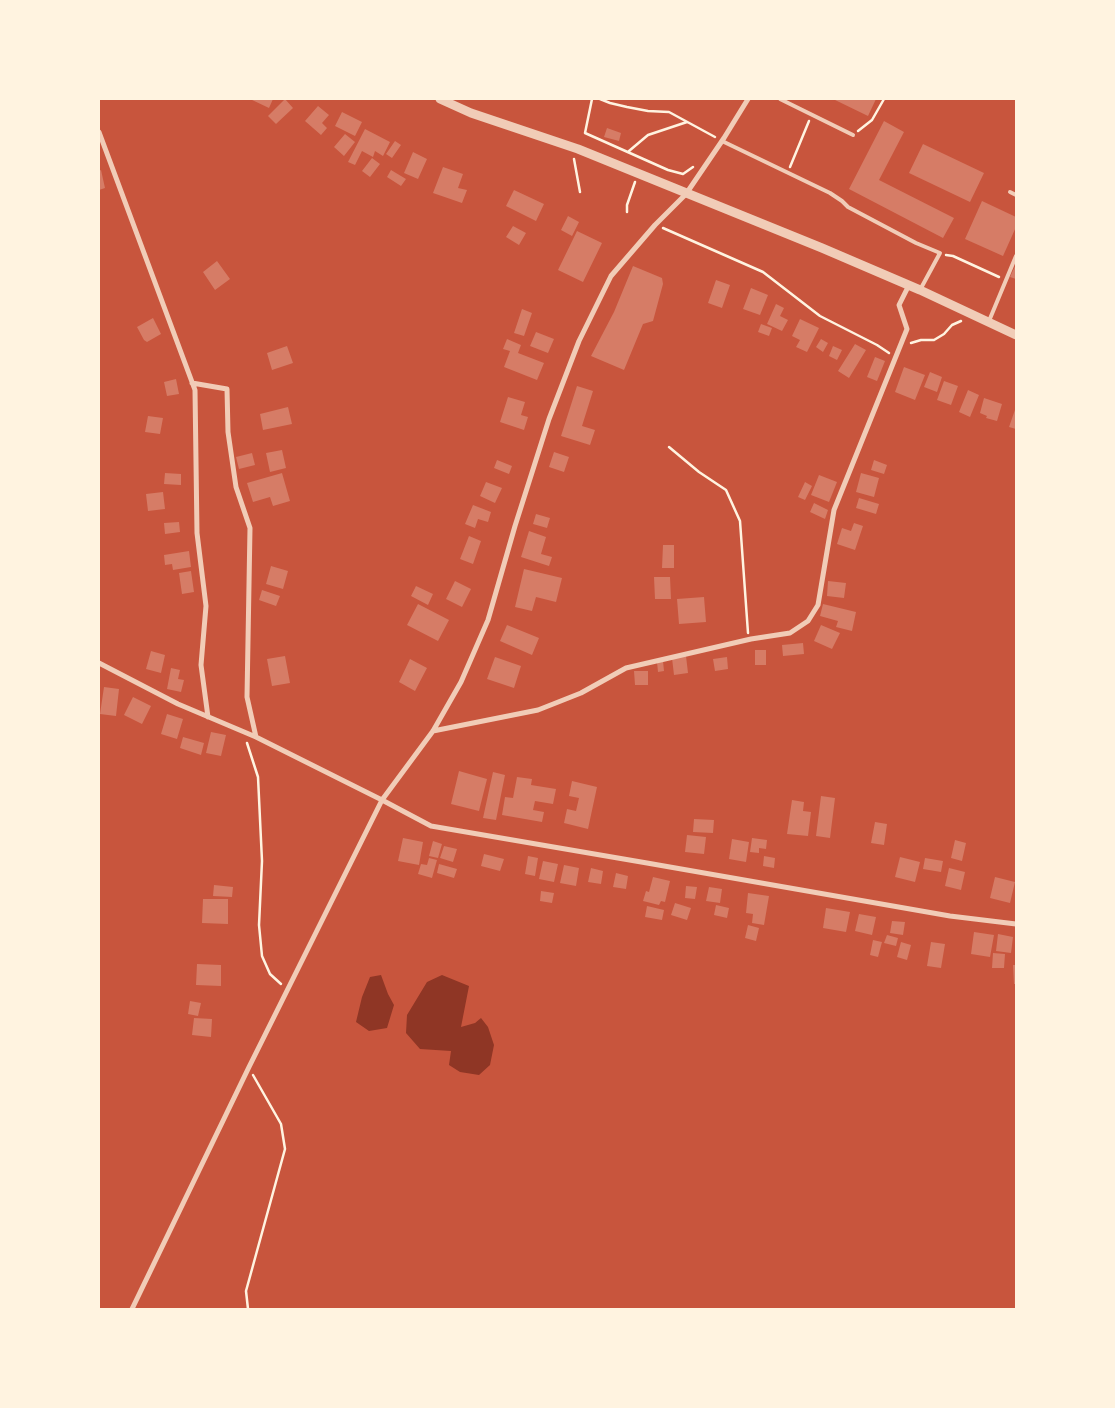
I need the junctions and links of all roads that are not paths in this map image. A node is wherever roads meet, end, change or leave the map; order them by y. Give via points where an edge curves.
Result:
1 (440, 99) edge
2 (748, 99) edge
3 (780, 99) edge
4 (99, 132) edge
5 (853, 135) road end
6 (722, 141) junction
7 (1010, 192) dead end
8 (686, 194) junction
9 (1016, 195) edge
10 (1016, 256) edge
11 (909, 285) junction
12 (920, 290) junction
13 (988, 322) junction
14 (1016, 335) edge
15 (192, 383) junction
16 (99, 663) edge
17 (208, 717) junction
18 (433, 731) junction
19 (256, 737) junction
20 (382, 800) junction
21 (1016, 924) edge
22 (132, 1309) edge

1 - 8 street via 471,113 578,149
2 - 6 street
3 - 5 lane
4 - 15 street
6 - 8 street
6 - 12 lane via 788,171 830,193 848,207 940,254
7 - 9 lane
8 - 11 street
8 - 18 street via 655,224 611,276 580,341 548,418 488,620 461,682
10 - 13 lane
11 - 12 street
11 - 18 street via 899,305 907,329 834,510 818,605 808,621 790,633 749,639 626,668 581,693 538,710
12 - 13 street
13 - 14 street
15 - 17 street via 195,390 197,533 206,606 201,665
15 - 19 street via 227,388 228,432 236,486 250,528 247,697
16 - 17 street
17 - 19 street
18 - 20 street
19 - 20 street
20 - 21 street via 432,826 950,916
20 - 22 street

